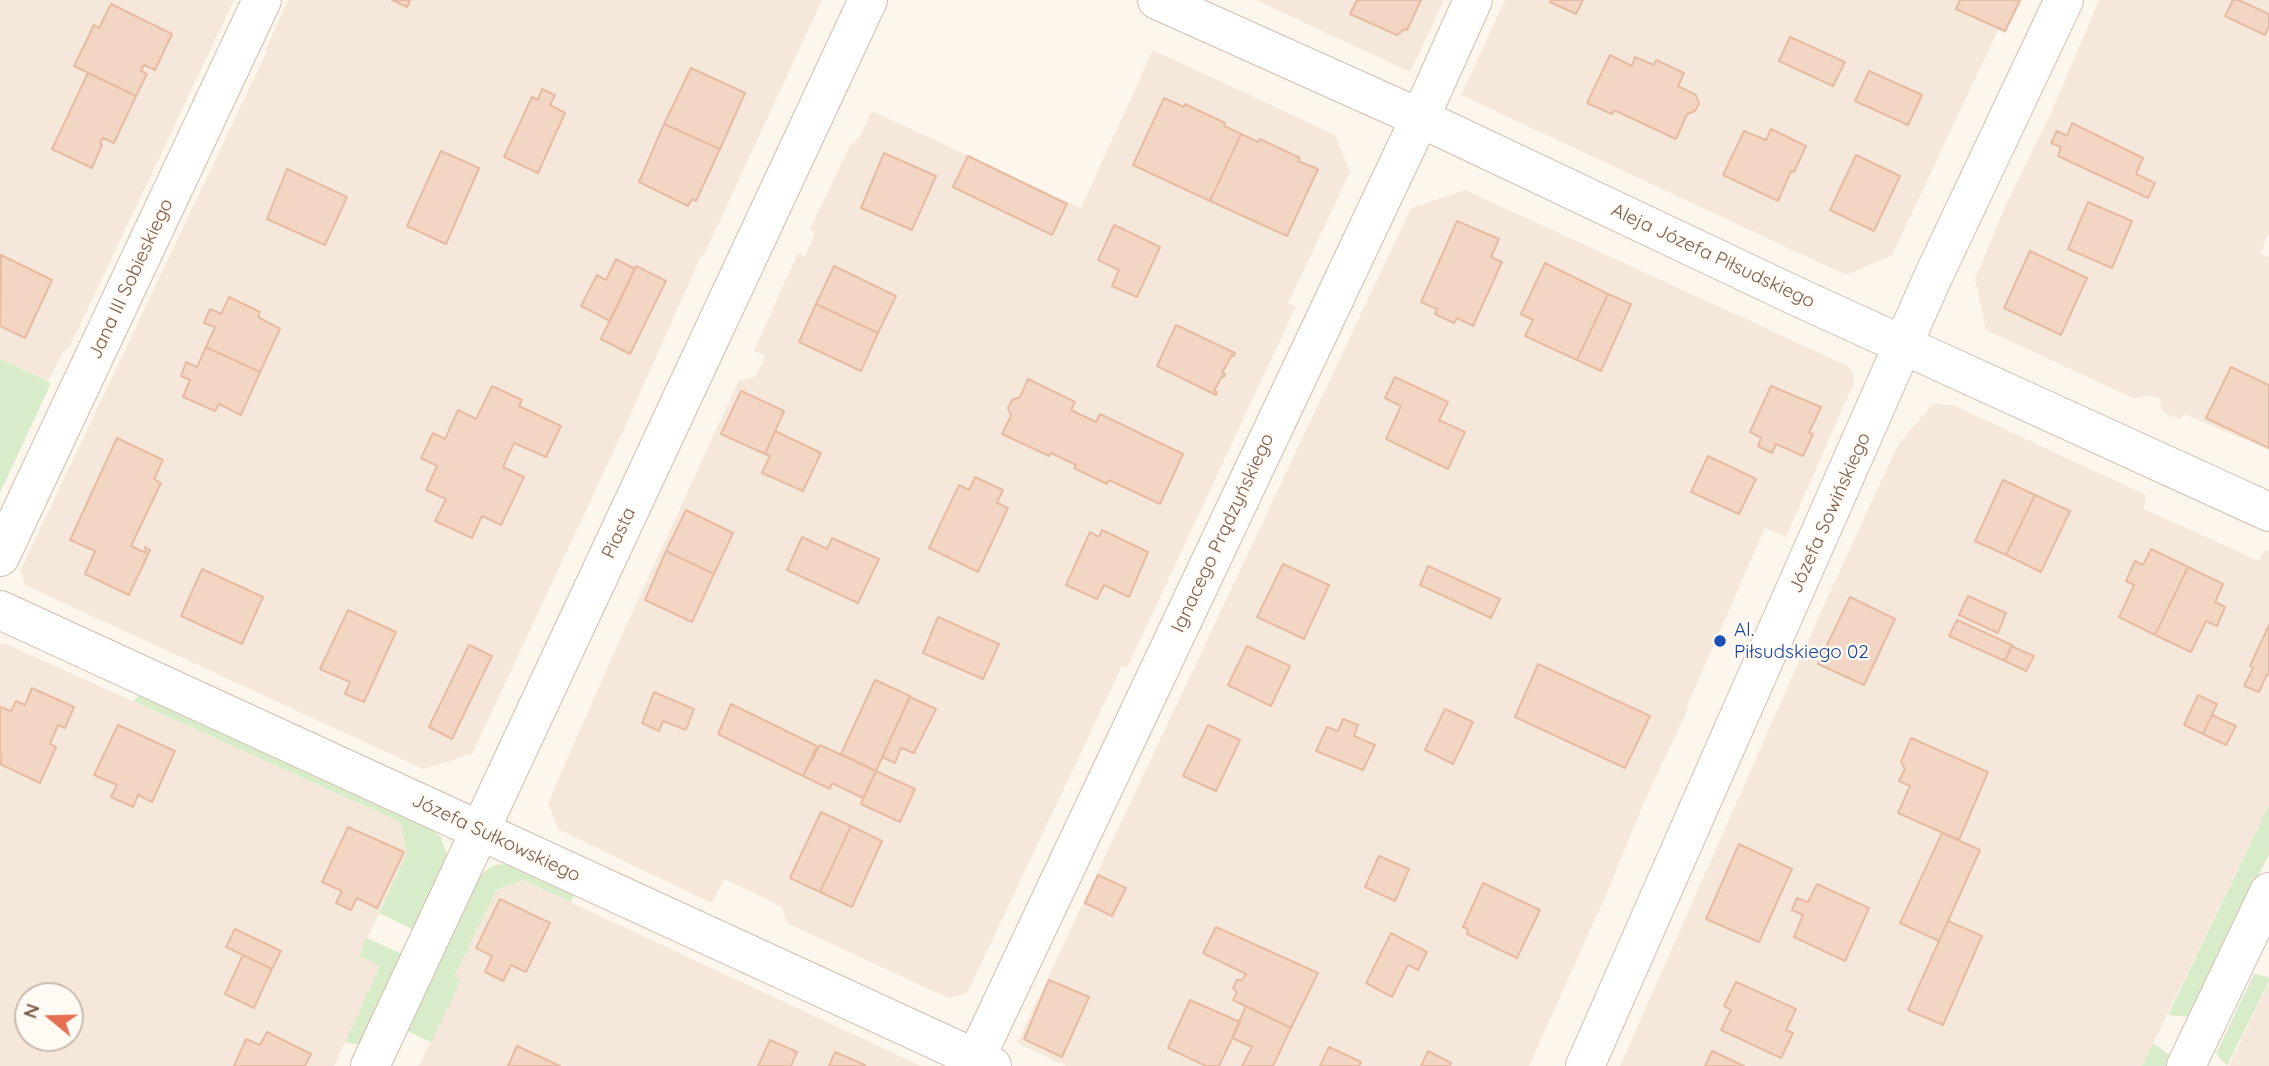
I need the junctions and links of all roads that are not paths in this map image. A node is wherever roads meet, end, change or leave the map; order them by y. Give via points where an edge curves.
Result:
1 (262, 0) edge
2 (868, 0) edge
3 (1157, 0) edge
4 (1473, 0) edge
5 (2064, 0) edge
6 (1420, 118) junction
7 (1904, 345) junction
8 (2269, 512) edge
9 (0, 557) edge
10 (0, 610) edge
11 (479, 830) junction
12 (2269, 892) edge
13 (980, 1063) edge
14 (370, 1066) edge
15 (1585, 1066) edge
16 (2186, 1066) edge

1 - 9 street, Jana III Sobieskiego
2 - 11 street, Piasta
3 - 6 street, Aleja Józefa Piłsudskiego
4 - 6 street, Ignacego Prądzyńskiego
5 - 7 street, Józefa Sowińskiego
6 - 7 street, Aleja Józefa Piłsudskiego
6 - 13 street, Ignacego Prądzyńskiego
7 - 8 street, Aleja Józefa Piłsudskiego
7 - 15 street, Józefa Sowińskiego
10 - 11 street, Józefa Sułkowskiego
11 - 13 street, Józefa Sułkowskiego
11 - 14 street, Piasta
12 - 16 street

